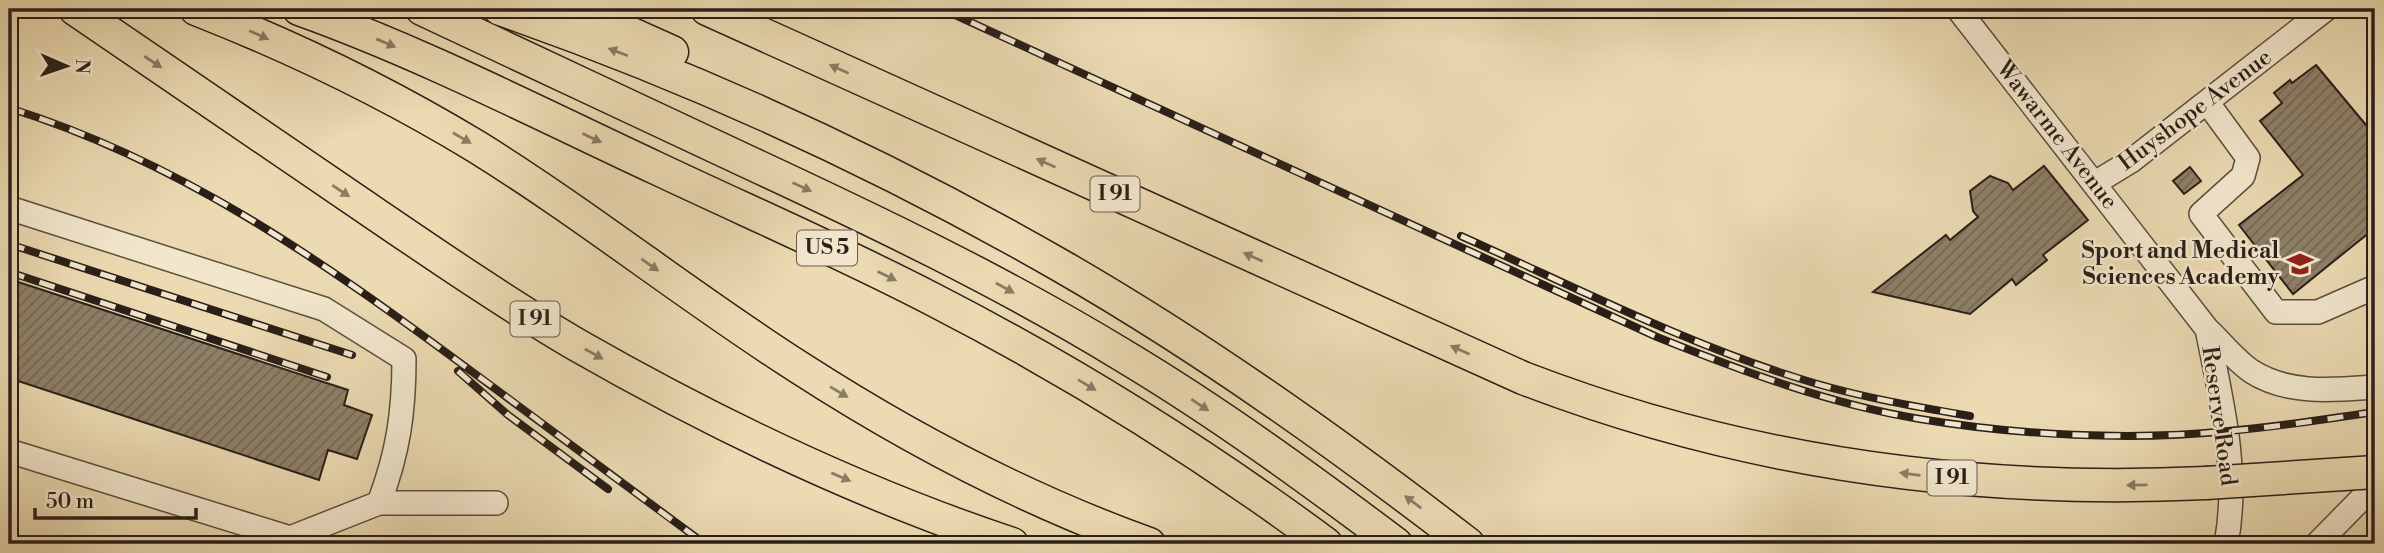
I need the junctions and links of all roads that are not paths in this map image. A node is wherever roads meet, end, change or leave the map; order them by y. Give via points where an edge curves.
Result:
1 (196, 9) edge
2 (299, 9) edge
3 (422, 9) edge
4 (500, 9) edge
5 (576, 9) edge
6 (707, 9) edge
7 (1958, 9) edge
8 (2326, 9) edge
9 (86, 16) edge
10 (2207, 102) junction
11 (2095, 183) junction
12 (9, 208) edge
13 (2375, 287) edge
14 (1159, 326) junction
15 (2207, 329) junction
16 (2375, 387) edge
17 (9, 451) edge
18 (2375, 472) edge
19 (2375, 485) edge
20 (379, 503) junction
21 (496, 503) dead end
22 (290, 541) edge
23 (1012, 544) edge
24 (1149, 544) edge
25 (1326, 544) edge
26 (1395, 544) edge
27 (1468, 544) edge
28 (2226, 544) edge
29 (2317, 544) edge

1 -> 24 highway via 340,72 475,146 798,367 905,432 1022,492
2 -> 25 highway, US 5 via 412,54 947,307 1138,416
3 -> 26 highway via 933,250 1125,356
14 -> 4 highway via 1022,244 822,141 660,69
5 - 14 highway via 863,141 984,203 1079,256
18 -> 6 highway, I 91, bridge via 2116,485 1954,478 1821,461 1597,406 1522,379
7 - 11 street, Wawarme Avenue
8 - 10 street, Huyshope Avenue
9 -> 23 highway, I 91 via 575,344 797,458
10 - 11 street, Huyshope Avenue
10 - 13 street via 2248,158 2243,176 2201,214 2276,313 2318,312
11 - 15 street, Wawarme Avenue
12 - 20 street via 324,309 404,359 404,404 392,468
27 -> 14 highway via 1327,438
15 - 16 street, Wawarme Avenue via 2251,370 2289,387
15 - 28 street, Reserve Road via 2226,432 2230,488
17 - 22 street
19 - 29 street
20 - 21 street
20 - 22 street

